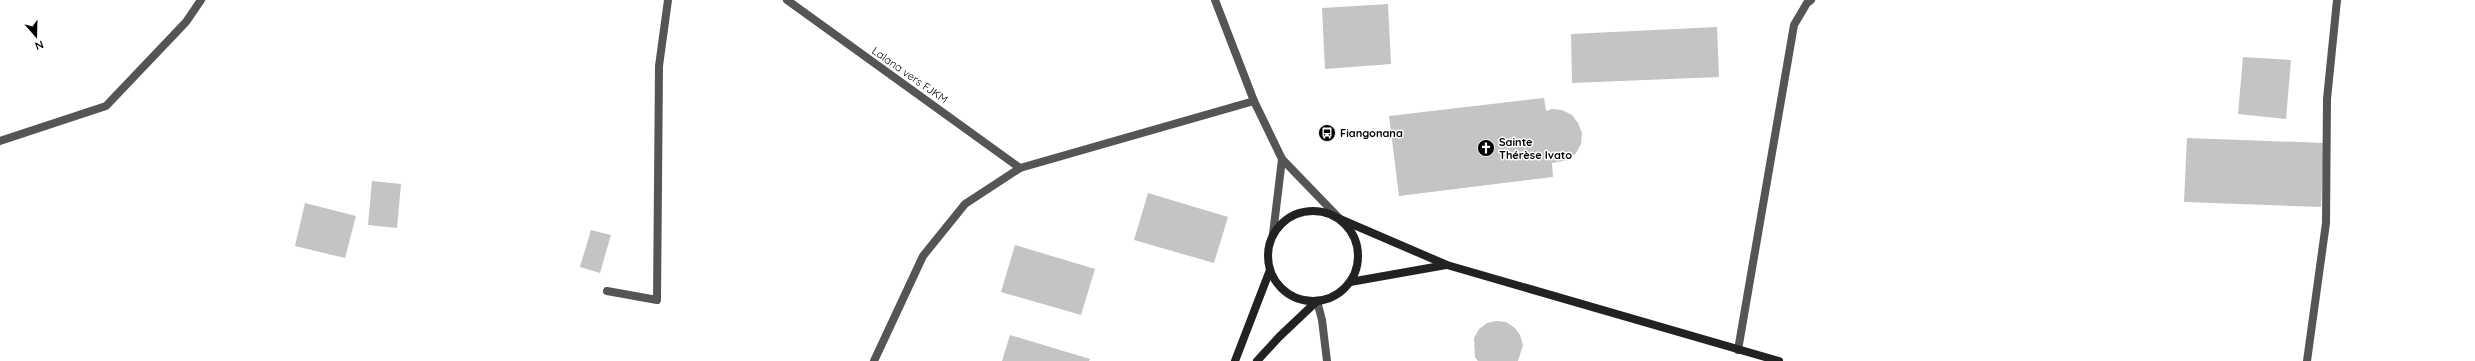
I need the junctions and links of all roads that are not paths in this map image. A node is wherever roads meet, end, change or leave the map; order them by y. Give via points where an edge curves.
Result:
1 (201, 0) edge
2 (668, 0) edge
3 (787, 0) edge
4 (1215, 0) edge
5 (1811, 0) edge
6 (2337, 0) edge
7 (1254, 101) junction
8 (0, 141) edge
9 (1282, 159) junction
10 (1020, 168) junction
11 (1340, 219) junction
12 (1274, 234) junction
13 (1447, 265) junction
14 (1270, 270) junction
15 (1350, 282) junction
16 (608, 291) dead end
17 (1317, 301) junction
18 (1738, 350) junction
19 (874, 361) edge
20 (1235, 361) edge
21 (1257, 361) edge
22 (1327, 361) edge
23 (1779, 361) edge
24 (2307, 361) edge

1 - 8 street via 186,22 106,106
2 - 16 street via 659,66 657,300
3 - 10 street, Lalana vers FJKM
4 - 7 street
5 - 18 street via 1806,3 1794,25
6 - 24 street via 2327,99 2326,223
7 - 9 street
7 - 10 street
9 - 11 street
9 - 12 street
10 - 19 street via 965,204 923,256
11 - 12 main road via 1322,211 1303,212 1286,220
11 - 13 main road
11 - 15 main road via 1352,232 1358,248 1357,266
12 - 14 main road via 1268,252
13 - 15 main road
13 - 18 main road
14 - 17 main road via 1280,287 1298,298
14 - 20 main road
15 - 17 main road via 1336,295
17 - 21 main road
17 - 22 street
18 - 23 main road

